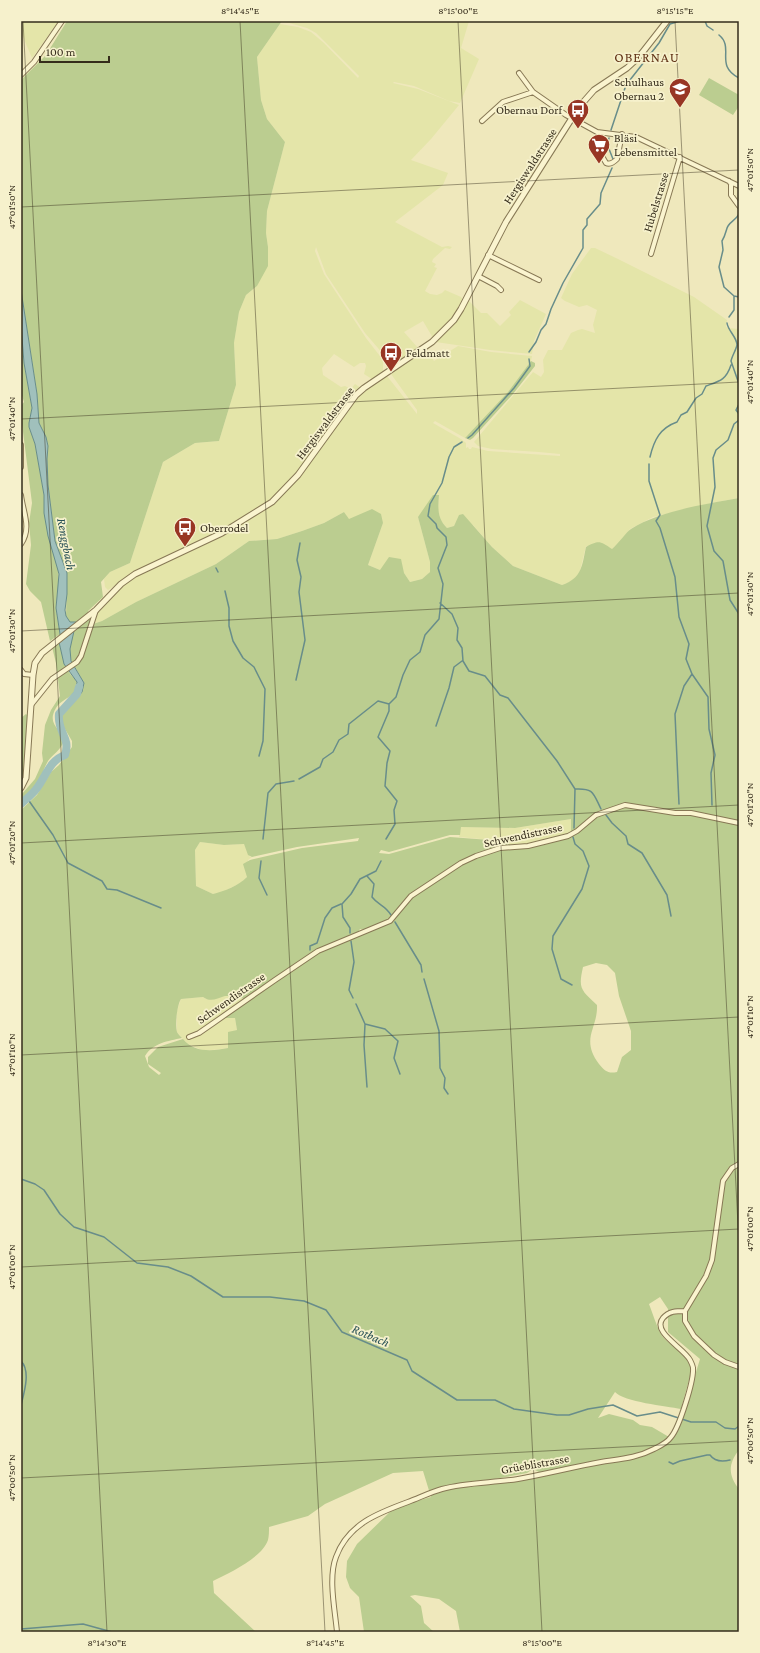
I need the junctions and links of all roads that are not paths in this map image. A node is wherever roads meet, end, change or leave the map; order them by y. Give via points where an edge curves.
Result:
1 (62, 21) edge
2 (667, 21) edge
3 (519, 73) dead end
4 (21, 74) edge
5 (533, 92) junction
6 (572, 118) junction
7 (482, 121) dead end
8 (622, 134) junction
9 (599, 151) dead end
10 (680, 157) junction
11 (728, 181) junction
12 (739, 186) edge
13 (739, 206) edge
14 (651, 254) dead end
15 (488, 255) junction
16 (478, 276) junction
17 (539, 280) dead end
18 (501, 290) dead end
19 (21, 445) edge
20 (21, 467) edge
21 (21, 495) edge
22 (21, 544) edge
23 (96, 610) junction
24 (21, 670) edge
25 (33, 675) junction
26 (32, 704) junction
27 (21, 788) edge
28 (739, 823) edge
29 (189, 1037) dead end
30 (739, 1164) edge
31 (685, 1311) junction
32 (739, 1366) edge
33 (337, 1632) edge

1 - 4 street via 34,62
2 - 6 street, Hergiswaldstrasse via 638,58 594,90
3 - 5 street
5 - 6 street
5 - 7 street via 503,102
6 - 8 street via 597,132
6 - 15 street, Hergiswaldstrasse via 535,174
8 - 9 street via 617,159 613,162 606,164
8 - 10 street via 642,139
10 - 11 street
10 - 14 street, Hubelstrasse
11 - 12 street
11 - 13 street via 731,184 731,195
15 - 16 street, Hergiswaldstrasse
15 - 17 street
16 - 18 street
16 - 23 street, Hergiswaldstrasse via 461,309 447,328 432,342 356,394 298,475 272,502 222,533 135,574 121,584
19 - 20 street
21 - 22 street via 27,524 25,538
23 - 25 street, Hergiswaldstrasse via 42,653
23 - 26 street via 77,662 44,688
24 - 25 street via 24,674
25 - 26 street, Hergiswaldstrasse
26 - 27 street, Hergiswaldstrasse via 26,778
28 - 29 street, Schwendistrasse via 690,813 625,805 596,815 568,836 528,846 500,848 476,856 411,896 390,921 318,951 199,1033
30 - 31 street via 732,1168 723,1181 712,1260 706,1276
31 - 32 street via 685,1321 694,1336 725,1362
31 - 33 street, Grüeblistrasse via 671,1312 662,1319 660,1327 663,1333 686,1352 693,1368 679,1424 665,1443 645,1454 516,1479 443,1489 370,1517 346,1538 334,1563 332,1577

